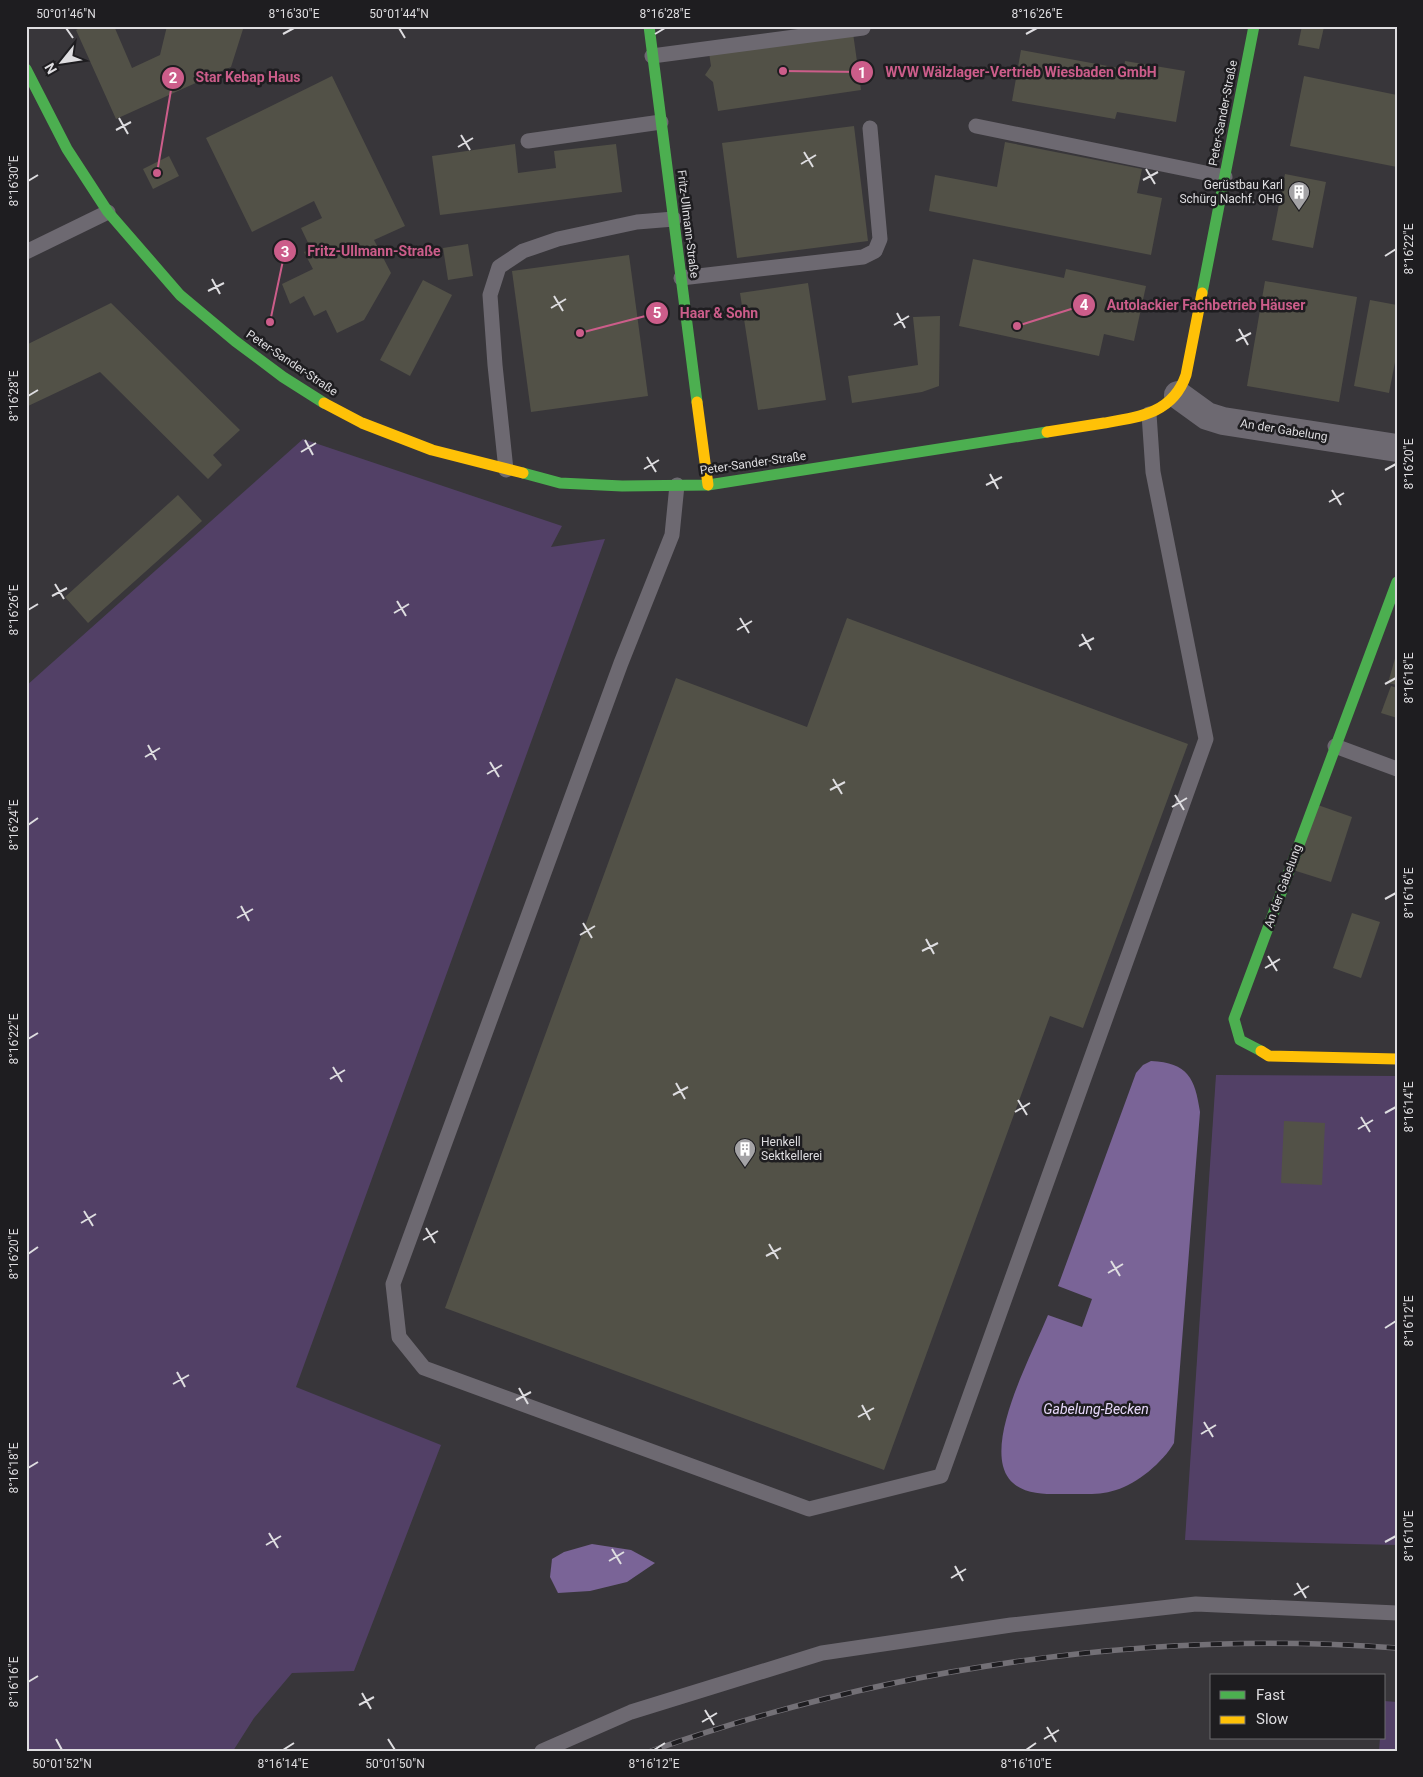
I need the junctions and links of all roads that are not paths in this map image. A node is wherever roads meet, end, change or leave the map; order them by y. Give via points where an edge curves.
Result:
1 (649, 26) edge
2 (1254, 26) edge
3 (864, 28) dead end
4 (652, 56) junction
5 (26, 69) edge
6 (42, 102) junction
7 (26, 110) edge
8 (661, 122) junction
9 (976, 126) dead end
10 (870, 128) dead end
11 (528, 141) dead end
12 (1225, 177) junction
13 (108, 212) junction
14 (674, 219) junction
15 (26, 252) edge
16 (681, 278) junction
17 (1178, 395) junction
18 (1149, 414) junction
19 (1397, 448) edge
20 (506, 470) junction
21 (708, 485) junction
22 (677, 486) junction
23 (1397, 582) edge
24 (1335, 746) junction
25 (1397, 769) edge
26 (1397, 1059) edge
27 (1397, 1613) edge
28 (542, 1751) edge

1 - 4 street, Fritz-Ullmann-Straße
2 - 12 street, Peter-Sander-Straße
3 - 4 lane
4 - 8 street, Fritz-Ullmann-Straße
5 - 6 street, Peter-Sander-Straße
6 - 7 lane
6 - 13 street, Peter-Sander-Straße via 67,149
8 - 11 lane
8 - 14 street, Fritz-Ullmann-Straße
9 - 12 lane
10 - 16 lane via 880,239 875,251 863,257
12 - 17 street, Peter-Sander-Straße via 1186,375
13 - 15 lane
13 - 20 street, Peter-Sander-Straße via 180,295 235,341 315,398 362,423 432,450
14 - 16 street, Fritz-Ullmann-Straße
14 - 20 lane via 638,222 558,239 522,251 499,267 490,296
16 - 21 street, Fritz-Ullmann-Straße
17 - 18 street, Peter-Sander-Straße
17 - 19 street, An der Gabelung via 1207,416 1223,421
18 - 21 street, Peter-Sander-Straße via 1130,420
18 - 22 lane via 1153,472 1206,739 941,1476 809,1509 424,1368 399,1337 393,1284 621,663 672,535
20 - 22 street, Peter-Sander-Straße via 560,483
21 - 22 street, Peter-Sander-Straße
23 - 24 street, An der Gabelung
24 - 25 lane
24 - 26 street, An der Gabelung via 1234,1019 1240,1040 1269,1056
27 - 28 lane via 1196,1604 1011,1625 822,1653 631,1712

